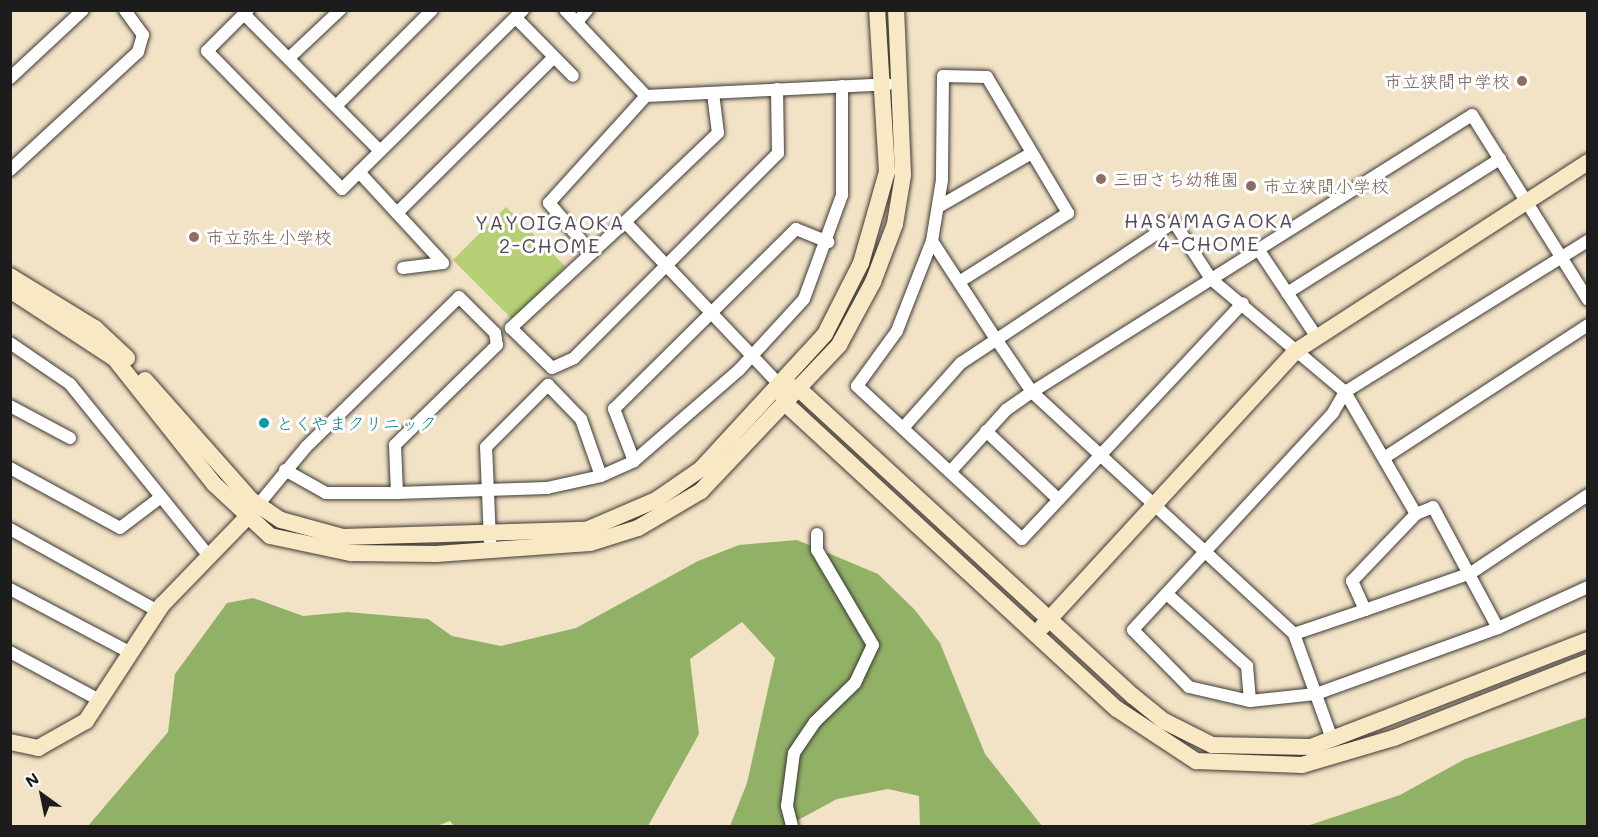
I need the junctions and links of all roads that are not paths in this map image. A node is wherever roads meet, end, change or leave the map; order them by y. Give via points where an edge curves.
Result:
1 (83, 10) edge
2 (125, 10) edge
3 (340, 10) edge
4 (432, 10) edge
5 (565, 10) edge
6 (587, 10) edge
7 (246, 12) edge
8 (520, 14) edge
9 (878, 15) edge
10 (897, 15) edge
11 (577, 22) junction
12 (554, 57) junction
13 (289, 58) junction
14 (573, 75) dead end
15 (10, 78) edge
16 (890, 80) junction
17 (842, 86) junction
18 (777, 89) junction
19 (713, 93) junction
20 (646, 96) junction
21 (337, 105) junction
22 (380, 151) junction
23 (1032, 153) junction
24 (1500, 159) junction
25 (1587, 162) edge
26 (10, 170) edge
27 (359, 172) junction
28 (1526, 201) junction
29 (938, 207) junction
30 (397, 213) junction
31 (625, 222) junction
32 (932, 241) junction
33 (1587, 241) edge
34 (829, 242) junction
35 (1258, 249) junction
36 (591, 253) junction
37 (1561, 258) junction
38 (665, 265) junction
39 (404, 268) dead end
40 (10, 276) edge
41 (1211, 279) junction
42 (959, 282) junction
43 (10, 290) edge
44 (1287, 293) junction
45 (1587, 300) edge
46 (1243, 303) junction
47 (710, 313) junction
48 (1587, 325) edge
49 (1316, 336) junction
50 (996, 339) junction
51 (10, 343) edge
52 (1296, 351) junction
53 (752, 356) junction
54 (779, 384) junction
55 (799, 389) junction
56 (1032, 392) junction
57 (1345, 392) junction
58 (786, 404) junction
59 (10, 406) edge
60 (903, 429) junction
61 (986, 431) junction
62 (70, 438) dead end
63 (1387, 456) junction
64 (1100, 458) junction
65 (634, 460) junction
66 (10, 468) edge
67 (285, 470) junction
68 (950, 472) junction
69 (601, 476) junction
70 (487, 489) junction
71 (397, 493) junction
72 (1587, 495) edge
73 (161, 497) junction
74 (1059, 500) junction
75 (1150, 505) junction
76 (253, 511) junction
77 (1416, 514) junction
78 (10, 529) edge
79 (817, 534) dead end
80 (490, 542) junction
81 (1205, 552) junction
82 (209, 556) junction
83 (1471, 573) junction
84 (1587, 587) edge
85 (10, 589) edge
86 (1167, 594) junction
87 (1365, 610) junction
88 (158, 611) junction
89 (1043, 626) junction
90 (1498, 628) junction
91 (1294, 634) junction
92 (1587, 640) edge
93 (10, 652) edge
94 (129, 652) junction
95 (1587, 662) edge
96 (1316, 694) junction
97 (99, 700) junction
98 (1250, 701) junction
99 (1332, 739) junction
100 (10, 742) edge
101 (792, 826) edge

1 - 15 street
2 - 26 street via 143,36 138,52
3 - 13 street
4 - 21 street
5 - 11 street
6 - 11 street
7 - 13 street
7 - 27 street via 207,51 342,189
8 - 12 street
8 - 22 street
9 - 16 street
10 - 16 street
11 - 20 street
12 - 14 street
12 - 30 street
13 - 21 street
16 - 17 street
16 - 54 street via 887,172 861,263 825,334
16 - 55 street via 903,175 895,224 873,282 839,345
17 - 18 street
17 - 34 street via 842,195
18 - 19 street
18 - 38 street via 778,153
19 - 20 street
19 - 31 street via 718,134
20 - 36 street via 549,202
21 - 22 street
22 - 27 street
23 - 29 street
23 - 29 street via 987,77 943,76
23 - 42 street via 1068,213
24 - 28 street
24 - 35 street via 1472,115
24 - 44 street
25 - 28 street
27 - 30 street
28 - 37 street
28 - 49 street
29 - 32 street
30 - 39 street via 443,263
31 - 36 street
31 - 38 street
32 - 42 street
32 - 60 street via 897,331 857,386
33 - 37 street
34 - 47 street via 796,229
34 - 53 street via 804,299
35 - 41 street
35 - 44 street
36 - 38 street via 512,328 552,368 574,357
37 - 45 street
37 - 57 street
38 - 47 street
40 - 76 street via 95,328 122,352
41 - 46 street
41 - 50 street via 1174,222
41 - 56 street
42 - 50 street
43 - 76 street via 115,359 214,484
44 - 49 street
46 - 52 street
46 - 64 street
47 - 53 street
47 - 65 street via 614,409
48 - 63 street
49 - 52 street
50 - 56 street
50 - 60 street via 961,363
51 - 73 street via 70,384
52 - 57 street
52 - 75 street
53 - 54 street
53 - 65 street via 666,438
54 - 55 street
54 - 58 street
54 - 80 street via 701,469 656,500 586,530
55 - 58 street
55 - 89 street
56 - 61 street
56 - 64 street
57 - 63 street
57 - 81 street via 1333,413
58 - 80 street via 701,491 638,528 590,543
58 - 89 street
59 - 62 street
60 - 68 street
61 - 68 street
61 - 74 street
63 - 77 street
64 - 74 street
64 - 75 street
65 - 69 street
66 - 73 street via 120,528
67 - 71 street via 326,493
67 - 71 street via 459,297 495,333 497,345 395,445
67 - 76 street
68 - 74 street via 1022,539
69 - 70 street via 547,488
69 - 70 street via 581,419 548,385 486,447
70 - 71 street
70 - 80 street
72 - 83 street
73 - 82 street
75 - 81 street
75 - 89 street
76 - 80 street via 270,536 308,548 361,554
76 - 82 street
77 - 83 street via 1433,507
77 - 87 street via 1352,581
78 - 88 street
79 - 101 street via 817,550 873,645 855,683 815,722 794,753 787,806
81 - 86 street
81 - 91 street
82 - 88 street
83 - 87 street
83 - 90 street
84 - 90 street
85 - 94 street
86 - 98 street via 1246,666
86 - 98 street via 1133,630 1189,687
87 - 91 street
88 - 94 street
89 - 95 street via 1117,709 1196,761 1302,765 1394,738
89 - 99 street via 1164,721 1212,745 1311,747
90 - 96 street
91 - 96 street
92 - 99 street
93 - 97 street
94 - 97 street
96 - 98 street
96 - 99 street
97 - 100 street via 86,721 62,737 38,748

